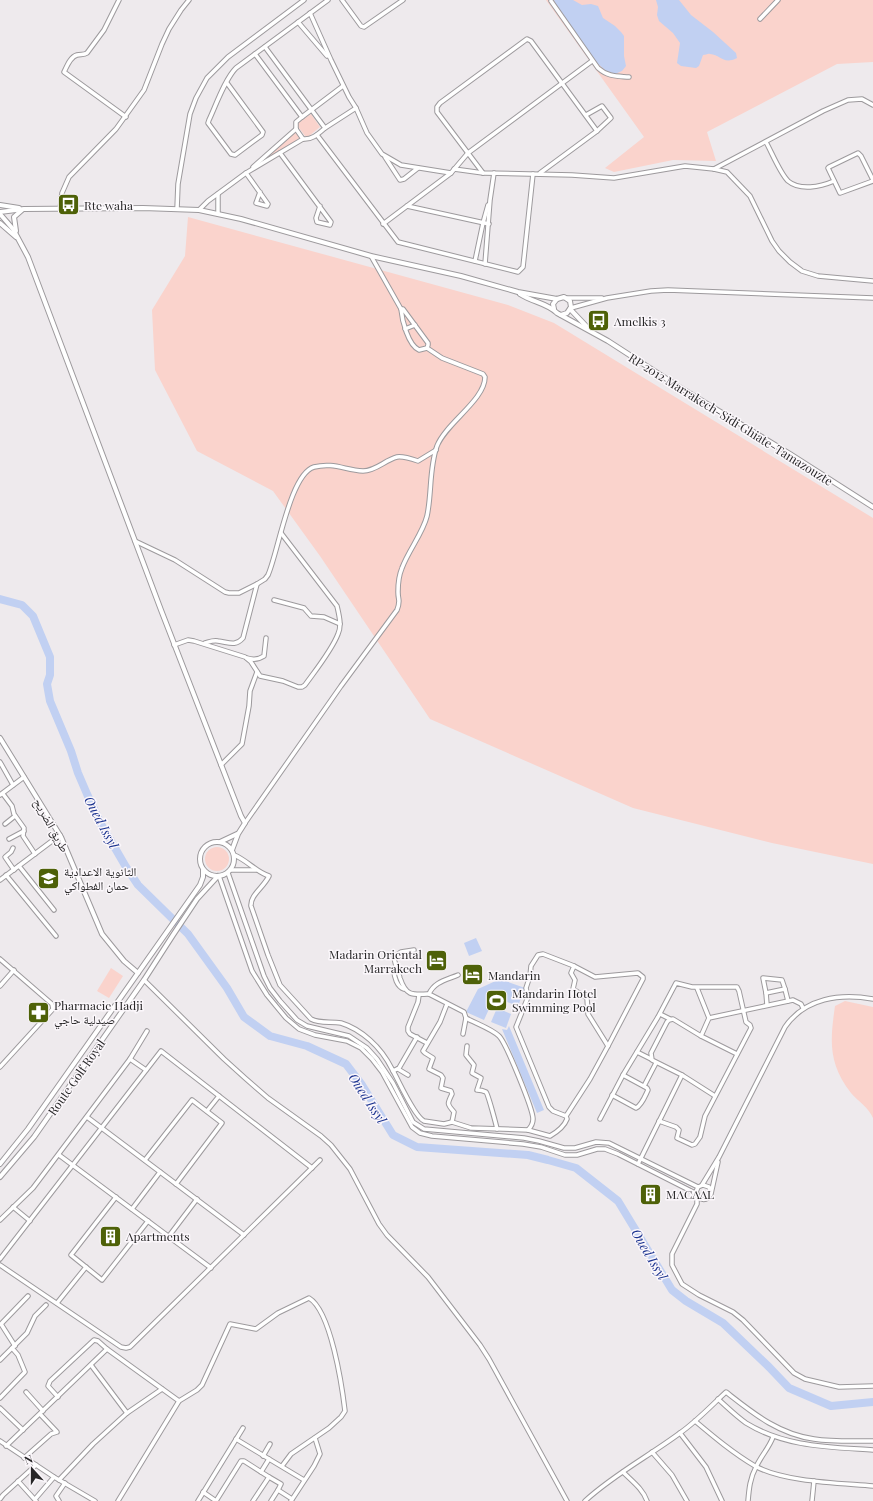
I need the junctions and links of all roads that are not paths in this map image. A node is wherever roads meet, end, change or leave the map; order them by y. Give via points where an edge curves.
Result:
1 (119, 0) edge
2 (189, 0) edge
3 (304, 0) edge
4 (328, 0) edge
5 (342, 0) edge
6 (403, 0) edge
7 (770, 0) edge
8 (778, 0) edge
9 (551, 1) edge
10 (774, 4) junction
11 (310, 13) junction
12 (760, 19) dead end
13 (298, 22) junction
14 (265, 47) junction
15 (255, 54) junction
16 (330, 60) junction
17 (592, 61) junction
18 (629, 77) dead end
19 (227, 83) junction
20 (562, 83) junction
21 (343, 86) junction
22 (873, 105) edge
23 (356, 108) junction
24 (311, 110) junction
25 (586, 116) junction
26 (126, 117) junction
27 (302, 117) junction
28 (325, 128) junction
29 (296, 129) junction
30 (597, 131) junction
31 (317, 135) junction
32 (303, 139) junction
33 (766, 142) junction
34 (280, 153) junction
35 (468, 153) junction
36 (384, 157) junction
37 (728, 161) junction
38 (418, 168) junction
39 (454, 169) junction
40 (714, 169) junction
41 (727, 172) junction
42 (246, 173) junction
43 (451, 173) junction
44 (483, 173) junction
45 (540, 173) junction
46 (494, 174) junction
47 (533, 174) junction
48 (873, 181) edge
49 (834, 182) junction
50 (260, 192) dead end
51 (218, 194) junction
52 (490, 200) junction
53 (0, 205) edge
54 (320, 206) junction
55 (407, 206) junction
56 (24, 209) junction
57 (60, 209) junction
58 (177, 209) junction
59 (198, 210) junction
60 (0, 213) edge
61 (218, 214) junction
62 (0, 223) edge
63 (483, 223) junction
64 (383, 224) junction
65 (489, 224) junction
66 (18, 238) junction
67 (371, 256) junction
68 (475, 261) junction
69 (485, 264) junction
70 (873, 282) edge
71 (518, 292) junction
72 (567, 298) junction
73 (607, 298) junction
74 (873, 298) edge
75 (557, 299) junction
76 (571, 308) junction
77 (401, 309) junction
78 (554, 309) junction
79 (561, 315) junction
80 (415, 325) junction
81 (405, 329) junction
82 (589, 330) junction
83 (427, 348) junction
84 (436, 450) junction
85 (873, 508) edge
86 (281, 533) junction
87 (135, 541) junction
88 (257, 584) junction
89 (274, 600) dead end
90 (340, 624) junction
91 (266, 638) dead end
92 (204, 644) junction
93 (174, 645) junction
94 (245, 657) junction
95 (257, 672) junction
96 (0, 738) edge
97 (0, 762) edge
98 (221, 764) junction
99 (4, 768) junction
100 (0, 771) edge
101 (24, 777) junction
102 (13, 785) junction
103 (1, 794) edge
104 (16, 816) junction
105 (245, 822) junction
106 (5, 824) dead end
107 (24, 830) junction
108 (238, 834) junction
109 (60, 835) junction
110 (9, 840) dead end
111 (220, 842) junction
112 (13, 848) dead end
113 (232, 850) junction
114 (36, 854) junction
115 (234, 855) junction
116 (19, 866) junction
117 (14, 870) junction
118 (203, 870) junction
119 (256, 870) junction
120 (229, 871) junction
121 (6, 876) junction
122 (219, 876) junction
123 (0, 880) edge
124 (54, 910) dead end
125 (241, 911) junction
126 (232, 914) junction
127 (56, 936) dead end
128 (414, 950) dead end
129 (257, 956) junction
130 (0, 959) edge
131 (247, 959) junction
132 (574, 966) junction
133 (261, 968) junction
134 (14, 970) junction
135 (252, 971) junction
136 (138, 973) junction
137 (458, 975) dead end
138 (144, 980) junction
139 (0, 986) edge
140 (697, 988) junction
141 (785, 989) junction
142 (766, 993) junction
143 (419, 994) junction
144 (429, 994) junction
145 (873, 999) edge
146 (788, 1001) junction
147 (448, 1004) junction
148 (768, 1005) junction
149 (803, 1008) junction
150 (743, 1010) junction
151 (660, 1014) junction
152 (466, 1018) junction
153 (709, 1018) junction
154 (670, 1019) junction
155 (147, 1031) dead end
156 (463, 1034) dead end
157 (700, 1036) junction
158 (417, 1037) junction
159 (427, 1043) junction
160 (467, 1046) dead end
161 (608, 1046) junction
162 (637, 1052) junction
163 (737, 1054) junction
164 (130, 1059) junction
165 (651, 1059) junction
166 (656, 1063) junction
167 (0, 1067) edge
168 (398, 1069) junction
169 (146, 1070) junction
170 (393, 1071) junction
171 (408, 1075) dead end
172 (623, 1075) junction
173 (682, 1075) junction
174 (644, 1086) junction
175 (612, 1095) junction
176 (219, 1096) junction
177 (715, 1096) junction
178 (207, 1111) junction
179 (566, 1116) junction
180 (87, 1117) junction
181 (600, 1119) dead end
182 (659, 1121) junction
183 (452, 1122) junction
184 (102, 1128) junction
185 (497, 1129) junction
186 (528, 1130) junction
187 (59, 1155) junction
188 (719, 1157) junction
189 (641, 1158) junction
190 (145, 1160) junction
191 (320, 1160) dead end
192 (0, 1164) edge
193 (638, 1164) junction
194 (73, 1165) junction
195 (312, 1168) junction
196 (160, 1172) junction
197 (0, 1177) edge
198 (176, 1184) junction
199 (700, 1186) junction
200 (711, 1192) junction
201 (697, 1194) junction
202 (116, 1197) junction
203 (197, 1199) junction
204 (704, 1199) junction
205 (697, 1204) junction
206 (13, 1207) junction
207 (132, 1209) junction
208 (0, 1220) edge
209 (30, 1221) junction
210 (148, 1221) junction
211 (244, 1235) junction
212 (169, 1236) junction
213 (0, 1259) edge
214 (0, 1265) edge
215 (86, 1267) junction
216 (211, 1268) junction
217 (28, 1296) dead end
218 (56, 1303) junction
219 (46, 1305) dead end
220 (14, 1347) junction
221 (107, 1350) junction
222 (0, 1360) edge
223 (90, 1365) junction
224 (873, 1386) edge
225 (162, 1388) junction
226 (26, 1392) dead end
227 (58, 1396) junction
228 (0, 1398) edge
229 (718, 1399) junction
230 (179, 1401) junction
231 (0, 1408) edge
232 (43, 1411) junction
233 (127, 1413) junction
234 (40, 1414) junction
235 (695, 1421) junction
236 (243, 1428) dead end
237 (23, 1430) junction
238 (680, 1433) junction
239 (773, 1436) junction
240 (315, 1438) junction
241 (236, 1439) junction
242 (0, 1441) edge
243 (873, 1441) edge
244 (270, 1444) dead end
245 (6, 1446) junction
246 (873, 1450) edge
247 (652, 1452) junction
248 (263, 1456) junction
249 (24, 1458) junction
250 (269, 1459) junction
251 (36, 1465) junction
252 (282, 1466) junction
253 (756, 1466) junction
254 (261, 1472) junction
255 (623, 1472) junction
256 (54, 1477) junction
257 (269, 1477) junction
258 (59, 1480) junction
259 (304, 1480) junction
260 (18, 1481) junction
261 (814, 1481) junction
262 (66, 1483) junction
263 (873, 1486) edge
264 (278, 1490) junction
265 (203, 1492) junction
266 (0, 1499) edge
267 (36, 1500) edge
268 (291, 1500) edge
269 (59, 1501) edge
270 (94, 1501) edge
271 (118, 1501) edge
272 (198, 1501) edge
273 (216, 1501) edge
274 (253, 1501) edge
275 (271, 1501) edge
276 (567, 1501) edge
277 (585, 1501) edge
278 (647, 1501) edge
279 (687, 1501) edge
280 (722, 1501) edge
281 (748, 1501) edge
282 (812, 1501) edge

1 - 26 street via 104,30 87,53 72,58 64,72
2 - 26 street via 169,29 146,85
3 - 58 street via 228,57 204,82 190,114 178,184
4 - 11 street
5 - 6 street via 360,26 364,27
7 - 10 street
8 - 10 street
9 - 17 street
10 - 12 street
11 - 13 street
11 - 16 street
13 - 14 street
13 - 16 street
14 - 15 street
14 - 24 street
15 - 19 street via 234,70
15 - 27 street
16 - 21 street
17 - 18 street via 609,76
17 - 20 street
19 - 19 street via 208,123 235,155 264,132
20 - 25 street
20 - 35 street
20 - 35 street via 531,41 527,40 440,103 437,112
21 - 23 street
21 - 24 street
22 - 33 street via 862,99 848,100
23 - 28 street
23 - 36 street via 367,133
24 - 27 street
24 - 28 street
25 - 30 street
25 - 30 street via 602,106 611,116
26 - 57 street via 69,178 62,193
27 - 29 street via 296,122
28 - 31 street
29 - 32 street
29 - 42 street
30 - 45 street
31 - 32 street
31 - 64 street
32 - 34 street
33 - 37 street
33 - 49 street via 790,182 814,187
34 - 42 street
34 - 54 street
35 - 39 street
35 - 44 street
36 - 38 street via 401,165
36 - 38 street via 400,180
37 - 40 street
37 - 41 street
38 - 43 street
39 - 43 street
39 - 44 street
40 - 41 street
40 - 45 street via 681,166 614,178
41 - 70 street via 750,196 772,241 790,262 818,276
42 - 50 street
42 - 51 street
43 - 55 street
44 - 46 street
45 - 47 street
46 - 47 street
46 - 52 street
47 - 69 street via 523,267 518,272
48 - 49 street via 841,193
48 - 49 street via 858,153 829,167
51 - 59 street
51 - 61 street
52 - 63 street
52 - 65 street
53 - 56 street
54 - 54 street via 316,222 330,226 331,222
55 - 63 street
55 - 64 street
56 - 57 street
56 - 60 street
56 - 66 street via 14,217
57 - 58 street
58 - 59 street
59 - 61 street
60 - 66 street
61 - 67 street
62 - 66 street
63 - 65 street
63 - 68 street
64 - 68 street via 398,242
65 - 69 street
66 - 87 street via 28,258
67 - 71 street
67 - 77 street
68 - 69 street
71 - 75 street
71 - 78 street
72 - 73 street
72 - 75 street
72 - 76 street
73 - 74 street via 668,290
73 - 76 street
75 - 78 street via 553,304
76 - 79 street via 566,314
76 - 82 street, RP 2012 Marrakech-Sidi Ghiate-Tamazouzte
77 - 80 street
77 - 81 street
78 - 79 street
79 - 82 street, RP 2012 Marrakech-Sidi Ghiate-Tamazouzte
80 - 81 street
80 - 83 street via 428,344
81 - 83 street via 416,349
82 - 85 street, RP 2012 Marrakech-Sidi Ghiate-Tamazouzte
83 - 84 street via 442,358 485,377 476,398 451,424
84 - 86 street via 418,460 397,457 371,470 337,465 309,470 297,488
84 - 105 street via 427,516 402,568 398,583 400,600 397,610
86 - 88 street via 270,572
86 - 90 street via 337,606
87 - 88 street via 175,560 225,592 239,593
87 - 93 street
88 - 92 street via 243,638 232,644 215,640
89 - 90 street via 304,608 311,616 324,617
90 - 95 street via 339,634 302,687 260,676
91 - 94 street via 264,656 254,660
92 - 93 street via 190,640
92 - 94 street
93 - 98 street
94 - 95 street
95 - 98 street via 250,691 242,744
96 - 101 street, طريق الضريح
97 - 99 street
98 - 105 street via 240,816
99 - 100 street
99 - 102 street
101 - 102 street
101 - 109 street, طريق الضريح
102 - 103 street
103 - 104 street via 12,806
104 - 106 street
104 - 107 street
105 - 108 street
107 - 110 street
107 - 114 street via 23,836
108 - 111 street
108 - 113 street
109 - 114 street
109 - 136 street, طريق الضريح via 102,934 124,961
111 - 113 street
111 - 118 street via 210,844 202,850 200,860
112 - 117 street via 5,857
113 - 115 street
114 - 116 street
115 - 119 street
115 - 120 street via 234,863
116 - 117 street
116 - 124 street
117 - 121 street
118 - 122 street via 210,875
118 - 136 street, Route Golf Royal via 202,882
119 - 120 street
119 - 170 street via 269,876 252,898 252,906 280,985 311,1019 341,1023 361,1033 378,1049
120 - 122 street
120 - 125 street
121 - 123 street
121 - 127 street
122 - 126 street
122 - 138 street, Route Golf Royal via 188,913
125 - 126 street
125 - 129 street
126 - 131 street
128 - 143 street via 401,952 394,957 404,989
129 - 131 street
129 - 133 street
130 - 134 street
131 - 135 street
132 - 161 street via 571,973 575,980 573,989 587,998 588,1014
132 - 161 street via 595,977 638,973 643,976
132 - 179 street via 544,954 538,955 531,966 526,988 528,997 516,1027 549,1107
133 - 135 street
133 - 189 street via 273,993 299,1022 313,1028 349,1036 370,1051 393,1083 413,1122 419,1127 528,1139 564,1148 605,1142
134 - 139 street
134 - 167 street via 52,1004 53,1009
135 - 193 street via 267,995 297,1027 315,1035 350,1042 368,1054 389,1084 410,1124 420,1133 529,1144 572,1155 605,1149
136 - 192 street, Route Golf Royal via 28,1129
137 - 144 street via 436,984
138 - 197 street, Route Golf Royal via 34,1138
138 - 276 street via 224,1059 268,1098 321,1136 341,1156 387,1236 428,1277 480,1345
140 - 150 street via 737,987
140 - 151 street via 676,983
140 - 153 street
141 - 142 street
141 - 142 street via 782,980 763,978
141 - 146 street
142 - 148 street
143 - 144 street
143 - 158 street via 408,1027 410,1034
144 - 147 street
145 - 149 street via 830,999
146 - 148 street
146 - 149 street via 796,1001
147 - 152 street via 464,1012
147 - 159 street
148 - 150 street
149 - 188 street via 785,1027
150 - 153 street
150 - 163 street via 746,1022 751,1028
151 - 154 street
151 - 162 street
152 - 156 street
152 - 186 street via 500,1038 532,1110 534,1120
153 - 157 street
154 - 157 street
154 - 165 street via 651,1053
155 - 164 street
157 - 163 street
158 - 159 street
158 - 168 street
159 - 183 street via 424,1051 433,1058 429,1069 441,1075 441,1088 451,1091 452,1094 448,1105 454,1112
160 - 185 street via 466,1056 474,1065 472,1073 481,1078 477,1090 488,1094
161 - 179 street
162 - 165 street
162 - 172 street
163 - 177 street
164 - 169 street
164 - 180 street
165 - 166 street
166 - 173 street
166 - 174 street
168 - 170 street
168 - 171 street
169 - 176 street via 161,1051
169 - 184 street
170 - 183 street via 421,1120 444,1124
172 - 174 street
172 - 175 street
173 - 177 street
173 - 182 street
174 - 175 street via 648,1090 640,1106 636,1108
175 - 181 street
176 - 178 street
176 - 195 street
177 - 182 street via 705,1116 700,1137 694,1145 677,1138 676,1127
178 - 190 street via 192,1100
178 - 198 street via 222,1123
179 - 186 street via 564,1124 550,1136
180 - 184 street
180 - 187 street
182 - 189 street
183 - 185 street via 472,1128
184 - 190 street
184 - 194 street
185 - 186 street
187 - 194 street
187 - 206 street via 34,1188
188 - 199 street
188 - 200 street
189 - 193 street
189 - 199 street
190 - 196 street
191 - 195 street
193 - 201 street
194 - 202 street
194 - 209 street
195 - 211 street
196 - 198 street
196 - 207 street
198 - 203 street
199 - 200 street via 708,1186
199 - 201 street
200 - 204 street via 709,1197
201 - 204 street
201 - 205 street
202 - 207 street
202 - 215 street via 71,1255
203 - 211 street
203 - 212 street
204 - 205 street
205 - 224 street via 672,1254 672,1265 682,1284 733,1312 794,1372 805,1379 839,1387
206 - 208 street
206 - 209 street
207 - 210 street
209 - 213 street
210 - 212 street
210 - 215 street via 102,1280
211 - 216 street
212 - 216 street
214 - 218 street
215 - 218 street
216 - 218 street via 130,1347 126,1348
217 - 220 street via 1,1324
219 - 220 street via 35,1316 27,1333
220 - 222 street
220 - 228 street via 25,1372
221 - 223 street
221 - 225 street
221 - 227 street via 94,1340 50,1381 48,1386
223 - 227 street
223 - 233 street
225 - 230 street
225 - 233 street
226 - 232 street
227 - 232 street
229 - 235 street
229 - 239 street via 745,1422
229 - 243 street via 726,1392 779,1429 814,1439
230 - 240 street via 202,1385 230,1324 258,1328 278,1313 310,1298 320,1311 329,1334 338,1364 345,1411 337,1421
230 - 271 street
231 - 237 street
232 - 234 street
233 - 258 street via 88,1448
234 - 237 street
234 - 249 street via 57,1432 51,1434
235 - 238 street
235 - 253 street via 729,1449
236 - 241 street
237 - 245 street
238 - 247 street
238 - 280 street via 706,1467
239 - 246 street via 822,1447
239 - 253 street
240 - 252 street via 291,1454
240 - 259 street via 320,1454
241 - 248 street
241 - 265 street
242 - 245 street
244 - 248 street
245 - 249 street
247 - 255 street
247 - 279 street via 672,1475
248 - 250 street
249 - 251 street
250 - 252 street
250 - 254 street
251 - 256 street
251 - 260 street
252 - 259 street
253 - 261 street via 785,1476
253 - 281 street via 750,1482
254 - 257 street
254 - 273 street via 241,1461
255 - 277 street
255 - 278 street
256 - 258 street
256 - 267 street
257 - 264 street via 281,1484
257 - 274 street
258 - 262 street
259 - 268 street
260 - 266 street
260 - 267 street
261 - 263 street
261 - 282 street
262 - 269 street via 56,1496
262 - 270 street
264 - 268 street
264 - 275 street
265 - 272 street
265 - 273 street

